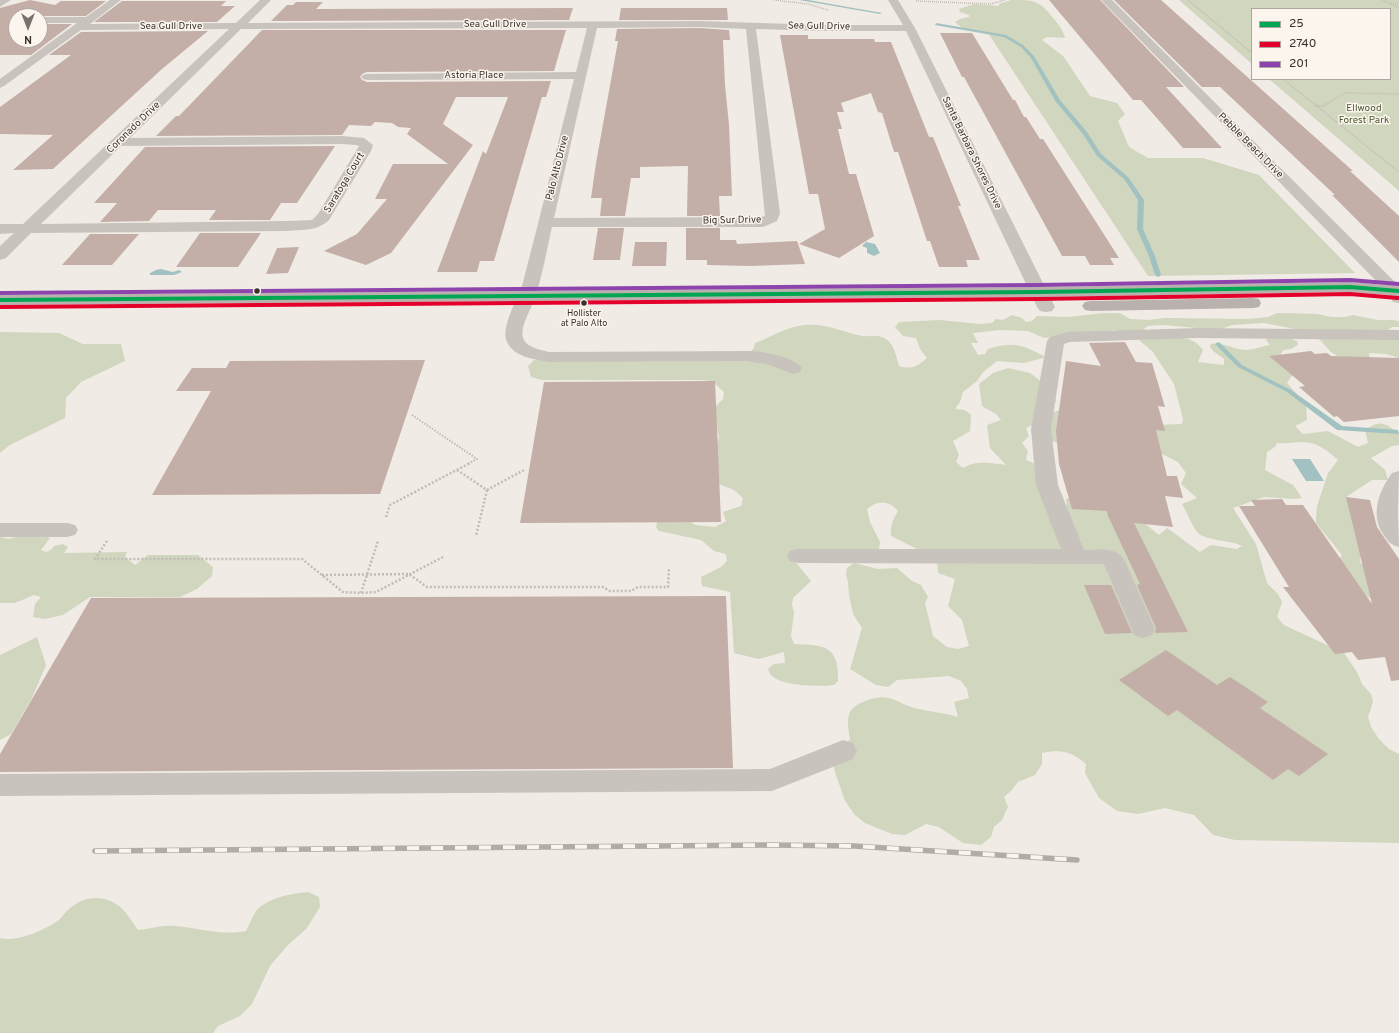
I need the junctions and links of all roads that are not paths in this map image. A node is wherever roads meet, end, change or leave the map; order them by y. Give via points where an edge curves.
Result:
1 (6, 0) edge
2 (116, 0) edge
3 (266, 0) edge
4 (894, 0) edge
5 (1106, 0) edge
6 (0, 4) edge
7 (48, 20) edge
8 (89, 20) junction
9 (593, 24) junction
10 (752, 25) junction
11 (239, 26) junction
12 (80, 27) junction
13 (910, 28) junction
14 (581, 75) junction
15 (366, 77) dead end
16 (0, 84) edge
17 (119, 142) junction
18 (545, 223) junction
19 (27, 228) junction
20 (0, 229) edge
21 (0, 255) edge
22 (1398, 294) edge
23 (0, 300) edge
24 (1042, 300) junction
25 (525, 304) junction
26 (0, 315) edge
27 (1399, 335) edge
28 (793, 368) dead end
29 (1399, 477) edge
30 (0, 530) edge
31 (67, 530) dead end
32 (1399, 540) edge
33 (798, 556) dead end
34 (1075, 556) junction
35 (1143, 629) dead end
36 (843, 752) dead end
37 (0, 786) edge

1 - 6 street
2 - 8 street
3 - 11 street, Coronado Drive
4 - 13 street, Santa Barbara Shores Drive
5 - 22 street, Pebble Beach Drive
7 - 8 street
8 - 12 street
9 - 10 street, Sea Gull Drive
9 - 11 street, Sea Gull Drive
9 - 14 street, Palo Alto Drive
10 - 13 street, Sea Gull Drive
10 - 18 street, Big Sur Drive via 772,218 763,222
11 - 12 street, Sea Gull Drive
11 - 17 street, Coronado Drive
12 - 16 street
13 - 24 street, Santa Barbara Shores Drive
14 - 15 street, Astoria Place
14 - 18 street, Palo Alto Drive
17 - 19 street, Coronado Drive
17 - 19 street, Saratoga Court via 342,140 359,141 366,145 324,217 316,224
18 - 25 street, Palo Alto Drive
19 - 20 street
19 - 21 street, Coronado Drive
22 - 24 main road via 1367,299 1196,305
23 - 25 main road
24 - 25 main road
25 - 26 main road
25 - 28 street, Palo Alto Drive via 517,320 513,338 523,350 535,355 745,356 779,361
27 - 34 street via 1198,333 1068,337 1056,341 1042,429 1047,485
29 - 32 street via 1390,492 1387,519
30 - 31 street
33 - 34 street
34 - 35 street via 1100,556 1112,559
36 - 37 street via 772,780

